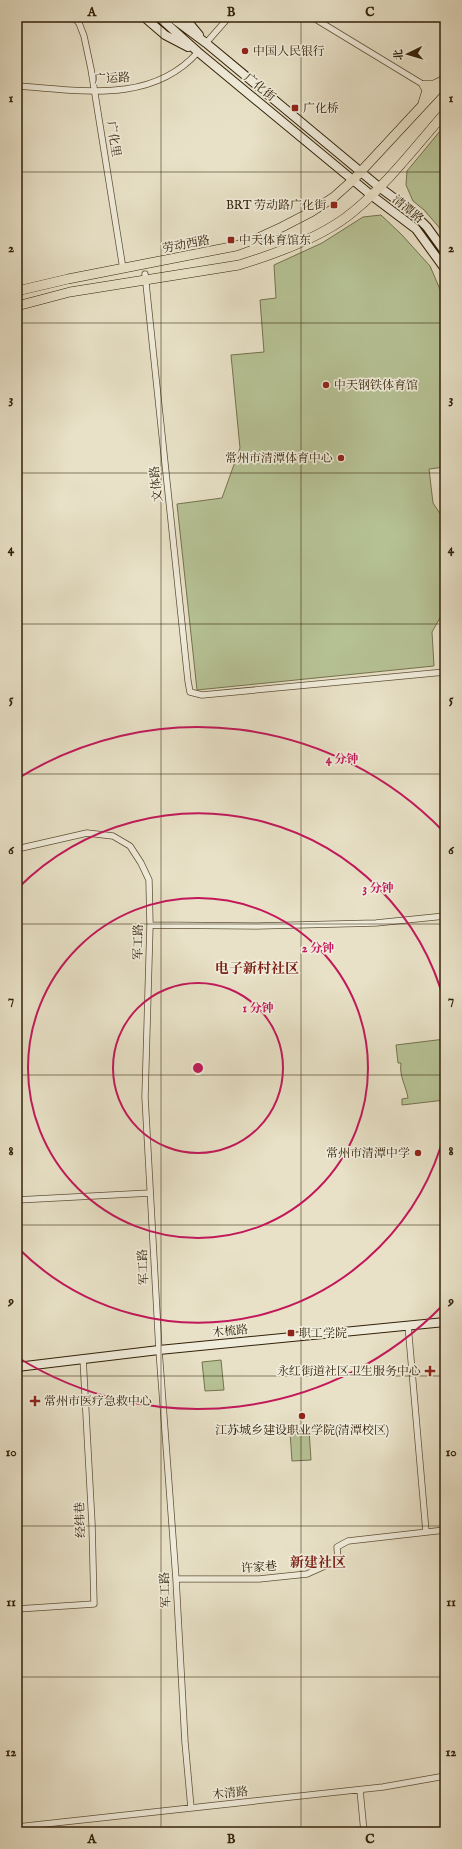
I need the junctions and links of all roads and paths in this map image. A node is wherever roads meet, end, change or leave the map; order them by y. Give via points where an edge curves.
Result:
1 (144, 17) edge
2 (159, 17) edge
3 (171, 17) edge
4 (184, 17) edge
5 (229, 17) edge
6 (312, 17) edge
7 (76, 18) edge
8 (206, 43) junction
9 (198, 52) junction
10 (445, 80) edge
11 (424, 85) junction
12 (17, 86) edge
13 (96, 91) junction
14 (423, 105) junction
15 (445, 112) edge
16 (361, 172) junction
17 (353, 180) junction
18 (379, 187) junction
19 (368, 193) junction
20 (445, 252) edge
21 (123, 269) junction
22 (445, 269) edge
23 (145, 277) junction
24 (17, 291) edge
25 (17, 306) edge
26 (445, 672) edge
27 (17, 849) edge
28 (445, 916) edge
29 (150, 925) junction
30 (150, 1193) junction
31 (17, 1200) edge
32 (445, 1322) edge
33 (408, 1325) junction
34 (159, 1350) junction
35 (83, 1358) junction
36 (17, 1367) edge
37 (445, 1530) edge
38 (426, 1532) junction
39 (176, 1580) junction
40 (17, 1609) edge
41 (445, 1776) edge
42 (360, 1790) junction
43 (191, 1808) junction
44 (17, 1827) edge
45 (364, 1832) edge

1 - 9 main road via 165,35
2 - 9 main road, 广化街
3 - 8 main road, 广化街
4 - 8 main road
5 - 8 street
6 - 11 street
7 - 13 street, 广化里 via 84,36
8 - 16 main road, 广化街
9 - 13 street, 广运路 via 175,72 158,81 140,87
9 - 17 main road, 广化街
10 - 11 main road via 434,85
10 - 14 main road, 劳动西路
11 - 14 main road via 426,90
12 - 13 street, 广运路
13 - 21 street, 广化里
14 - 16 main road, 劳动西路
15 - 18 main road
16 - 17 main road, 劳动西路
16 - 18 main road, 广化街
17 - 19 main road, 广化街
17 - 21 main road, 劳动西路 via 334,197 311,212 258,238 236,246
18 - 19 main road
18 - 20 main road, 清潭路 via 409,208
19 - 22 main road, 清潭路 via 416,229
19 - 23 main road via 354,212 318,234 265,257 238,265
21 - 24 main road, 劳动西路
23 - 25 main road
23 - 26 street, 文体路 via 190,692 202,695
27 - 29 street, 军工路 via 88,833 112,836 130,846 142,863 149,880
28 - 29 street via 376,923
29 - 30 street, 军工路 via 145,1097
30 - 31 street
30 - 34 street, 军工路
32 - 33 main road, 木梳路
33 - 34 main road, 木梳路
33 - 38 street
34 - 35 main road, 木梳路
34 - 39 street, 军工路
35 - 36 main road, 木梳路
35 - 40 street, 经纬巷 via 94,1604
37 - 38 street, 许家巷
38 - 39 street, 许家巷 via 348,1541 337,1546 338,1560 307,1574 259,1579
39 - 43 street, 军工路
41 - 42 street, 木清路
42 - 43 street, 木清路
42 - 45 street
43 - 44 street, 木清路

